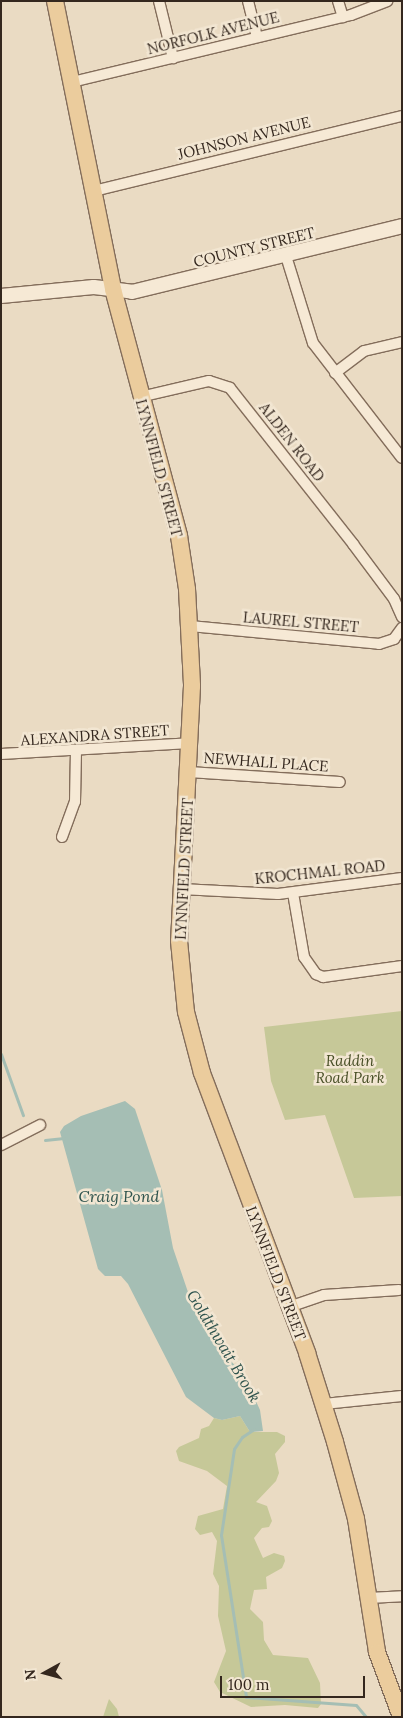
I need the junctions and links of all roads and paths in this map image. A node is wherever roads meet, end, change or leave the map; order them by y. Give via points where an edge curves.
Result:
1 (55, 1) edge
2 (159, 1) edge
3 (248, 1) edge
4 (338, 1) edge
5 (388, 1) edge
6 (343, 17) junction
7 (257, 37) junction
8 (173, 58) junction
9 (72, 82) junction
10 (402, 116) edge
11 (94, 191) junction
12 (402, 226) edge
13 (286, 256) junction
14 (113, 289) junction
15 (1, 296) edge
16 (402, 342) edge
17 (335, 373) junction
18 (140, 397) junction
19 (402, 458) edge
20 (402, 617) edge
21 (190, 626) junction
22 (402, 628) edge
23 (190, 743) junction
24 (76, 750) junction
25 (1, 754) edge
26 (189, 772) junction
27 (340, 782) dead end
28 (62, 837) dead end
29 (402, 878) edge
30 (182, 889) junction
31 (293, 893) junction
32 (402, 966) edge
33 (40, 1125) dead end
34 (1, 1145) edge
35 (399, 1290) dead end
36 (289, 1307) junction
37 (402, 1396) edge
38 (324, 1404) junction
39 (402, 1596) edge
40 (369, 1598) junction
41 (401, 1717) edge

1 - 9 main road, LYNNFIELD STREET
2 - 8 street
3 - 7 street
4 - 6 street
5 - 6 street, NORFOLK AVENUE
6 - 7 street, NORFOLK AVENUE
7 - 8 street, NORFOLK AVENUE
8 - 9 street, NORFOLK AVENUE
9 - 11 main road, LYNNFIELD STREET
10 - 11 street, JOHNSON AVENUE
11 - 14 main road, LYNNFIELD STREET
12 - 13 main road, COUNTY STREET
13 - 14 main road, COUNTY STREET via 132,292
13 - 17 street via 306,327
14 - 15 main road, COUNTY STREET via 94,287
14 - 18 main road, LYNNFIELD STREET
16 - 17 street via 364,351
17 - 19 street
18 - 20 street, ALDEN ROAD via 209,381 230,388 386,589
18 - 21 main road, LYNNFIELD STREET via 179,536
21 - 22 street, LAUREL STREET via 379,644 394,638
21 - 23 main road, LYNNFIELD STREET
23 - 24 street, ALEXANDRA STREET
23 - 26 main road, LYNNFIELD STREET
24 - 25 street, ALEXANDRA STREET
24 - 28 street via 75,802
26 - 27 street, NEWHALL PLACE
26 - 30 main road, LYNNFIELD STREET
29 - 31 street, KROCHMAL ROAD
30 - 31 street, KROCHMAL ROAD via 246,895
30 - 36 main road, LYNNFIELD STREET via 181,978 194,1046
31 - 32 street via 304,957 316,974 324,976
33 - 34 street
35 - 36 street via 324,1295
36 - 38 main road, LYNNFIELD STREET
37 - 38 street
38 - 40 main road, LYNNFIELD STREET via 356,1519
39 - 40 street
40 - 41 main road, LYNNFIELD STREET via 382,1672

